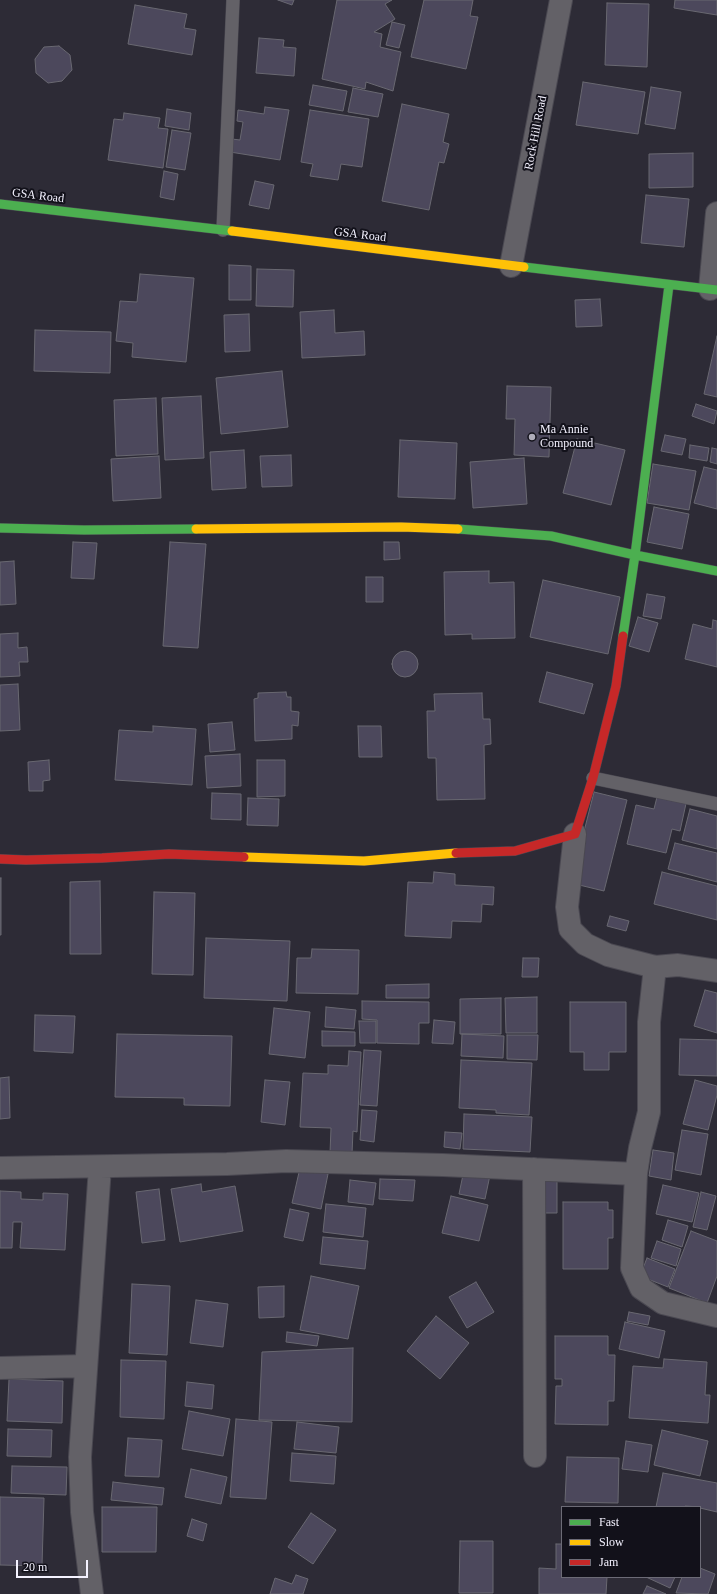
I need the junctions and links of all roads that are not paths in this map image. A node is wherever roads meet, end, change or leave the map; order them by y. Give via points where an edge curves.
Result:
1 (233, 0) edge
2 (561, 0) edge
3 (0, 204) edge
4 (717, 213) edge
5 (223, 230) junction
6 (511, 266) junction
7 (669, 285) junction
8 (713, 289) edge
9 (0, 528) edge
10 (635, 555) junction
11 (717, 571) edge
12 (593, 778) junction
13 (717, 804) edge
14 (575, 834) junction
15 (0, 859) edge
16 (654, 967) junction
17 (717, 971) edge
18 (100, 1167) junction
19 (0, 1168) edge
20 (534, 1169) junction
21 (636, 1174) junction
22 (717, 1316) edge
23 (86, 1366) junction
24 (0, 1368) edge
25 (536, 1456) dead end
26 (92, 1594) edge

1 - 5 lane
2 - 6 street, Rock Hill Road
3 - 5 street, GSA Road
4 - 8 street
5 - 6 street, GSA Road
6 - 7 street, GSA Road
7 - 8 street, GSA Road
7 - 10 street
9 - 10 street via 475,529 551,536
10 - 11 street
10 - 12 street via 616,686
12 - 13 lane
12 - 14 street
14 - 15 street via 515,851 464,852 364,861 169,854 41,860
14 - 16 street via 567,907 570,929 585,944 608,954
16 - 17 street via 678,965
16 - 21 street via 649,1022 649,1112
18 - 19 street
18 - 20 street via 286,1161
18 - 23 street
20 - 21 street
20 - 25 street
21 - 22 street via 632,1268 641,1288 663,1303
23 - 24 street
23 - 26 street via 80,1457 82,1512

